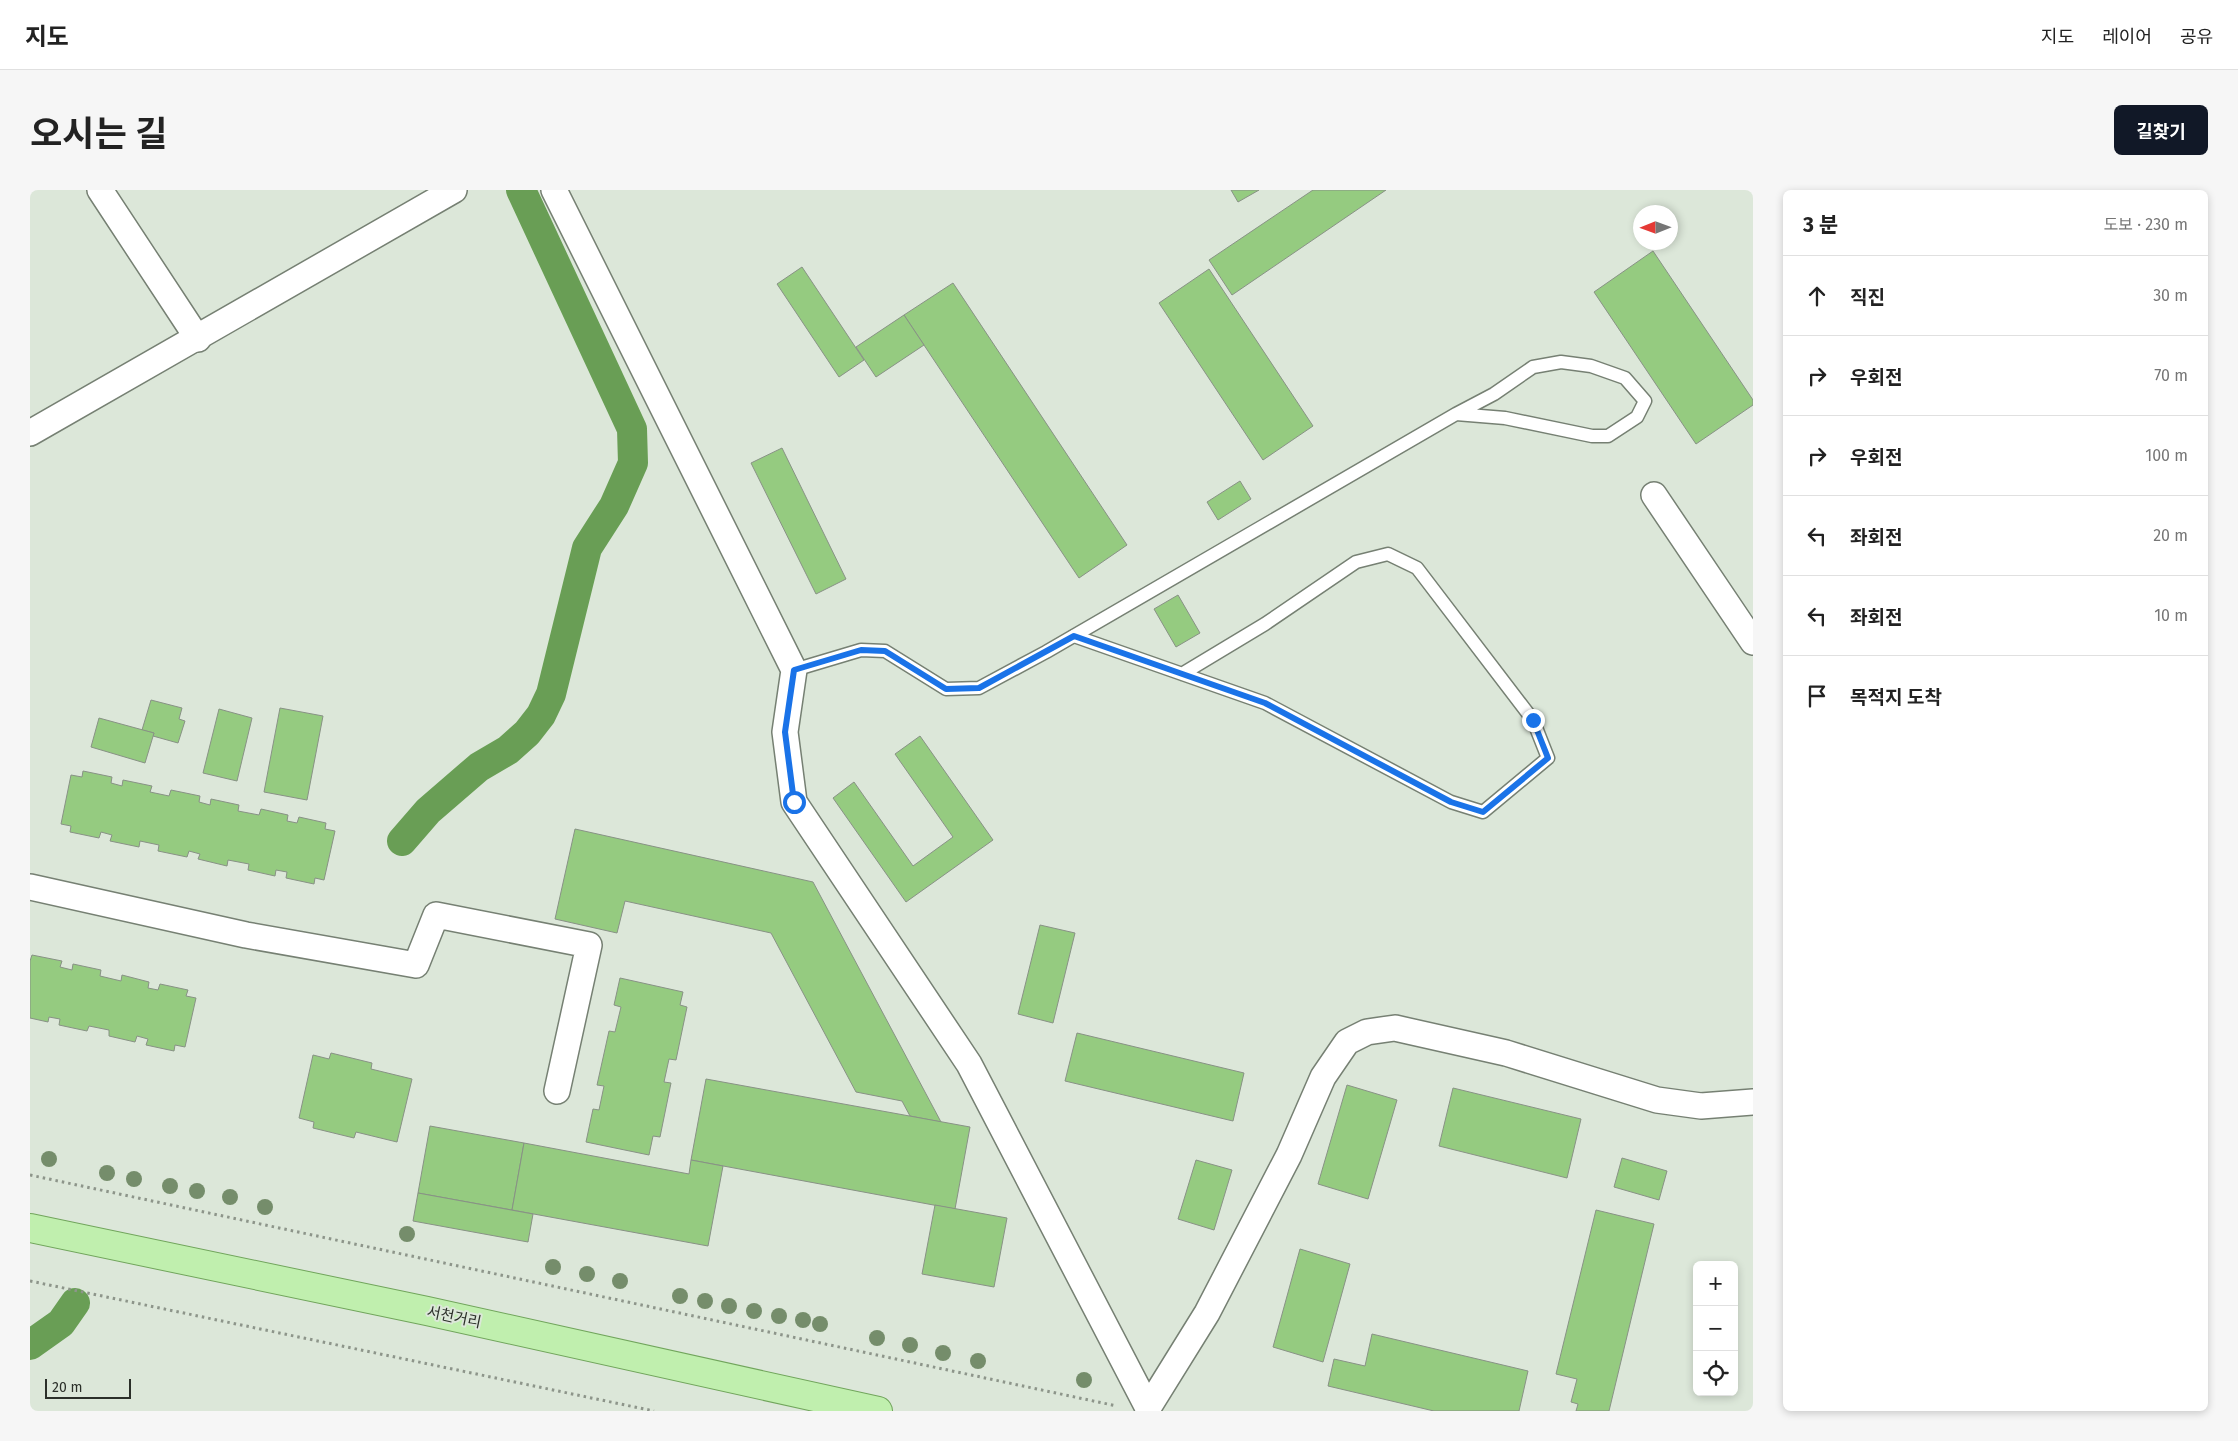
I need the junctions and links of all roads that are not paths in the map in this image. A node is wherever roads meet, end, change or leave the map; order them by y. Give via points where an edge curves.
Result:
1 (100, 190) edge
2 (454, 190) edge
3 (554, 190) edge
4 (198, 339) junction
5 (1456, 414) junction
6 (30, 433) edge
7 (1654, 495) dead end
8 (1074, 636) junction
9 (1753, 642) edge
10 (794, 670) junction
11 (1182, 674) junction
12 (30, 887) edge
13 (557, 1091) dead end
14 (1753, 1102) edge
15 (30, 1228) edge
16 (1148, 1409) edge
17 (878, 1411) edge

1 - 4 street
2 - 4 street
3 - 10 street
4 - 6 street
5 - 5 lane via 1494,394 1533,367 1561,362 1591,366 1624,378 1644,401 1637,417 1608,436 1592,436 1505,418
5 - 8 lane
7 - 9 street
8 - 10 lane via 979,688 946,689 885,651 861,650
8 - 11 lane
10 - 16 street via 785,732 794,802 969,1064
11 - 11 lane via 1265,703 1451,802 1483,812 1548,758 1533,720 1417,568 1388,554 1356,562 1265,624
12 - 13 street via 246,935 416,965 436,915 589,945
14 - 16 street via 1701,1106 1657,1100 1506,1053 1395,1028 1366,1032 1347,1042 1323,1078 1289,1154 1207,1313
15 - 17 main road, 서천거리 via 427,1311

